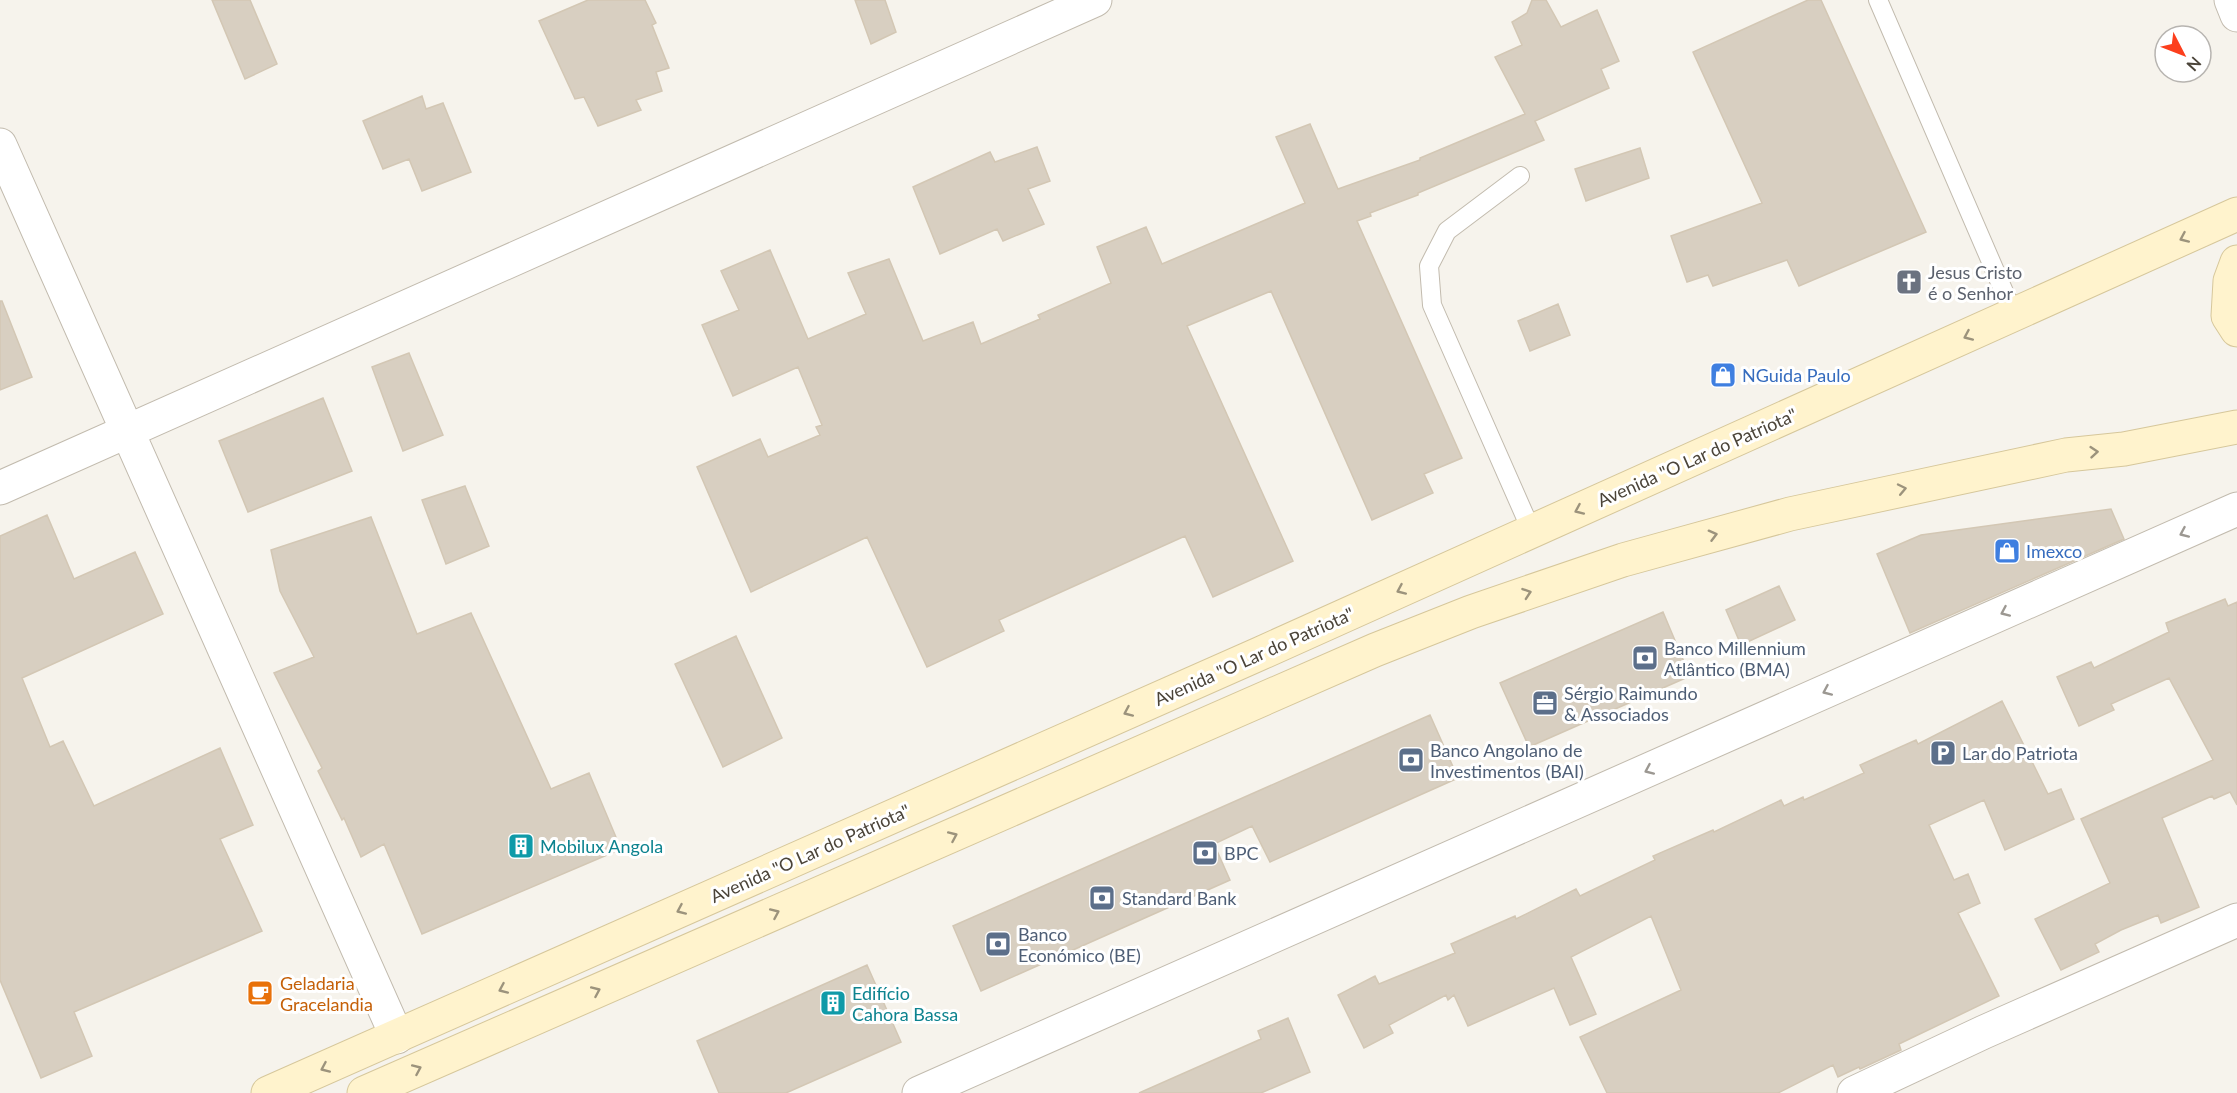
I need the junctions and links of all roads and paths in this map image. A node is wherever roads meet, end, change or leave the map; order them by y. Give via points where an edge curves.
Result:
1 (1095, 0) edge
2 (1878, 0) edge
3 (2231, 0) edge
4 (2237, 15) edge
5 (0, 145) edge
6 (1520, 176) dead end
7 (2237, 214) edge
8 (2237, 262) edge
9 (2014, 315) junction
10 (2237, 330) edge
11 (2237, 427) edge
12 (129, 432) junction
13 (0, 488) edge
14 (2237, 509) edge
15 (1532, 531) junction
16 (2237, 920) edge
17 (397, 1036) junction
18 (268, 1093) edge
19 (364, 1093) edge
20 (919, 1093) edge
21 (1854, 1093) edge

1 - 12 street
2 - 9 lane
3 - 4 street
5 - 12 street
6 - 15 lane via 1447,231 1430,266 1432,304
7 -> 9 main road, Avenida "O Lar do Patriota"
8 - 10 main road via 2230,281 2228,316
9 -> 15 main road, Avenida "O Lar do Patriota"
19 -> 11 main road via 1375,650 1472,612 1623,560 1790,514 2066,455 2124,449
12 - 13 street
12 - 17 street
14 -> 20 street
15 -> 17 main road, Avenida "O Lar do Patriota"
16 - 21 street
17 -> 18 main road, Avenida "O Lar do Patriota"

